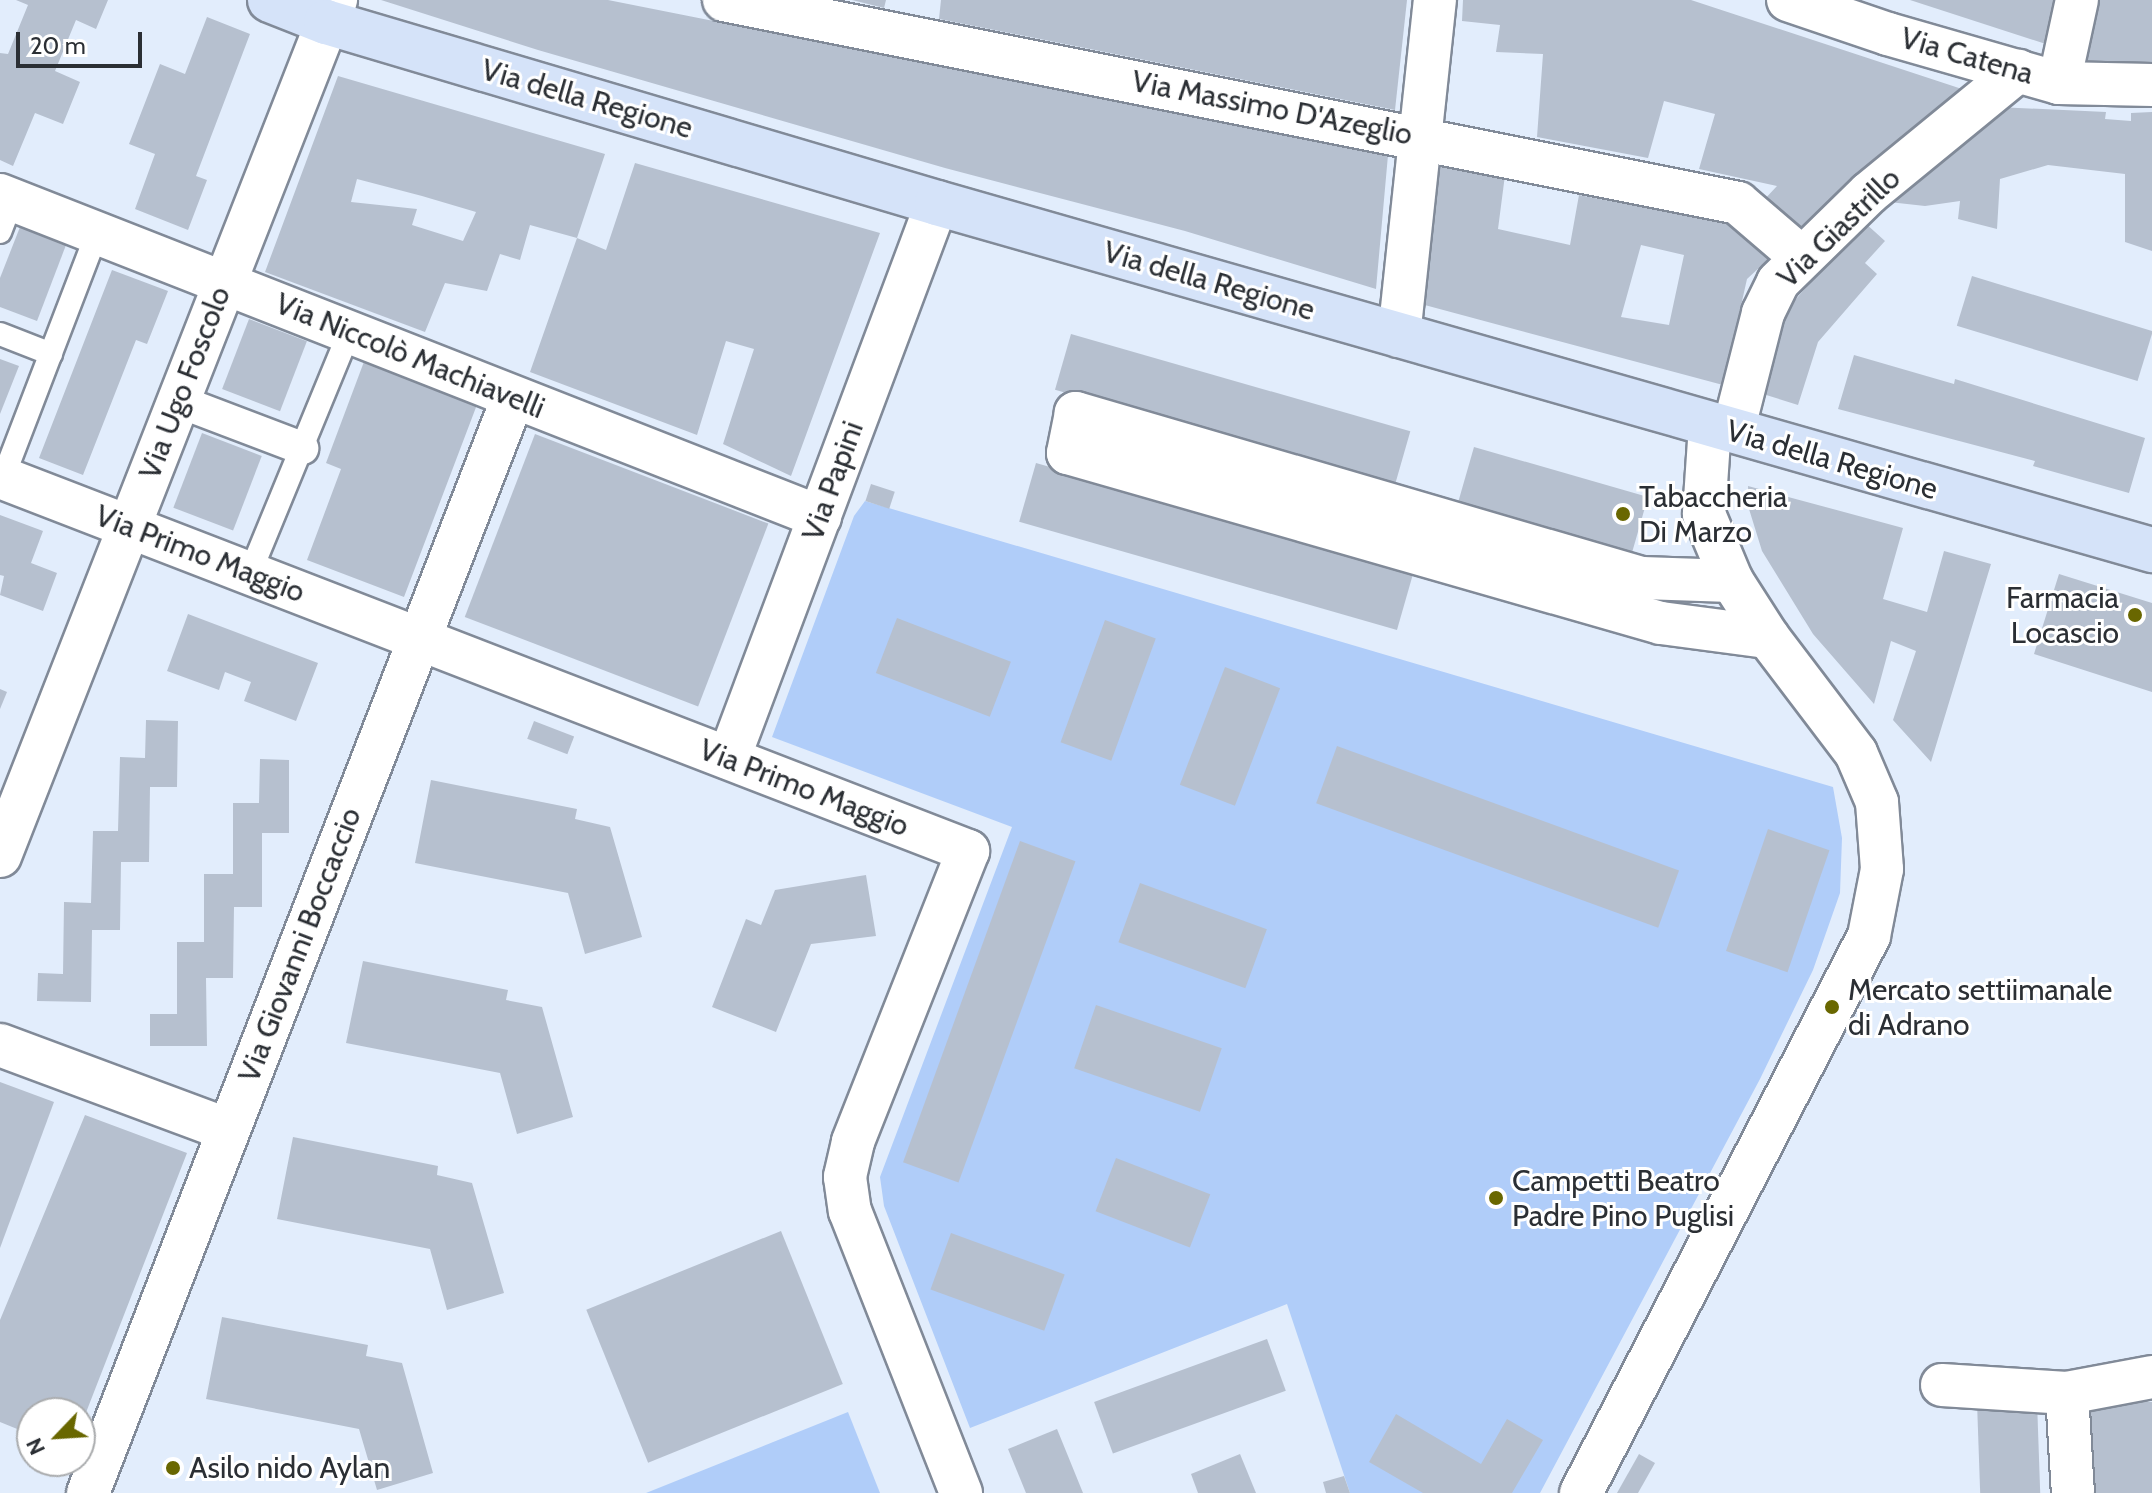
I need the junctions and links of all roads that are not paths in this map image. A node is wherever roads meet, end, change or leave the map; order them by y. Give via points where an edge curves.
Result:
1 (270, 0) edge
2 (724, 0) edge
3 (1435, 0) edge
4 (1788, 0) edge
5 (2077, 0) edge
6 (331, 11) edge
7 (1894, 17) edge
8 (2018, 71) junction
9 (2059, 83) junction
10 (2152, 85) edge
11 (1420, 138) junction
12 (937, 203) junction
13 (4, 209) edge
14 (97, 233) junction
15 (1801, 257) junction
16 (224, 283) junction
17 (349, 333) junction
18 (0, 334) edge
19 (1399, 336) junction
20 (51, 354) junction
21 (513, 398) junction
22 (178, 401) junction
23 (1721, 428) junction
24 (302, 448) junction
25 (2, 477) edge
26 (820, 517) junction
27 (129, 527) junction
28 (2152, 550) edge
29 (250, 573) junction
30 (1732, 581) junction
31 (1768, 637) junction
32 (420, 638) junction
33 (729, 758) junction
34 (13, 784) edge
35 (0, 856) edge
36 (0, 1045) edge
37 (228, 1130) junction
38 (2152, 1377) edge
39 (1942, 1385) dead end
40 (2067, 1393) junction
41 (88, 1493) edge
42 (961, 1493) edge
43 (1581, 1493) edge
44 (2073, 1493) edge

1 - 6 main road, Via della Regione
2 - 11 street, Via Massimo D'Azeglio
3 - 11 street
4 - 7 street, Via Catena
5 - 9 street
6 - 12 main road, Via della Regione
6 - 16 street, Via Ugo Foscolo
7 - 8 street, Via Catena
8 - 9 street, Via Catena
8 - 15 street, Via Giastrillo via 1869,193
9 - 10 street, Via Catena
11 - 15 street, Via Massimo D'Azeglio via 1738,203
11 - 19 street
12 - 19 main road, Via della Regione
12 - 26 street, Via Papini
13 - 14 street, Via Niccolò Machiavelli
14 - 16 street, Via Niccolò Machiavelli
14 - 20 lane
15 - 23 street, Via Giastrillo via 1778,282 1763,313
16 - 17 street, Via Niccolò Machiavelli
16 - 22 street, Via Ugo Foscolo
17 - 21 street, Via Niccolò Machiavelli
17 - 24 lane
18 - 20 lane
19 - 23 main road, Via della Regione
20 - 25 lane
21 - 26 street, Via Niccolò Machiavelli
21 - 32 street, Via Giovanni Boccaccio
22 - 24 street
22 - 27 street, Via Ugo Foscolo
23 - 28 main road, Via della Regione
23 - 30 street, Via Giastrillo via 1704,514
24 - 29 lane
25 - 27 street, Via Primo Maggio
26 - 33 street, Via Papini
27 - 29 street, Via Primo Maggio
27 - 34 street, Via Ugo Foscolo
29 - 32 street, Via Primo Maggio
30 - 31 street, Via Giastrillo
30 - 31 street via 1641,578 1076,413 1068,453 1661,623
31 - 43 street, Via Giastrillo via 1856,753 1877,802 1882,869 1869,936
32 - 33 street, Via Primo Maggio
32 - 37 street, Via Giovanni Boccaccio
33 - 42 street, Via Primo Maggio via 968,851 853,1142 845,1177 850,1211
34 - 35 street, Via Ugo Foscolo
36 - 37 street
37 - 41 street, Via Giovanni Boccaccio
38 - 40 street
39 - 40 street
40 - 44 street

